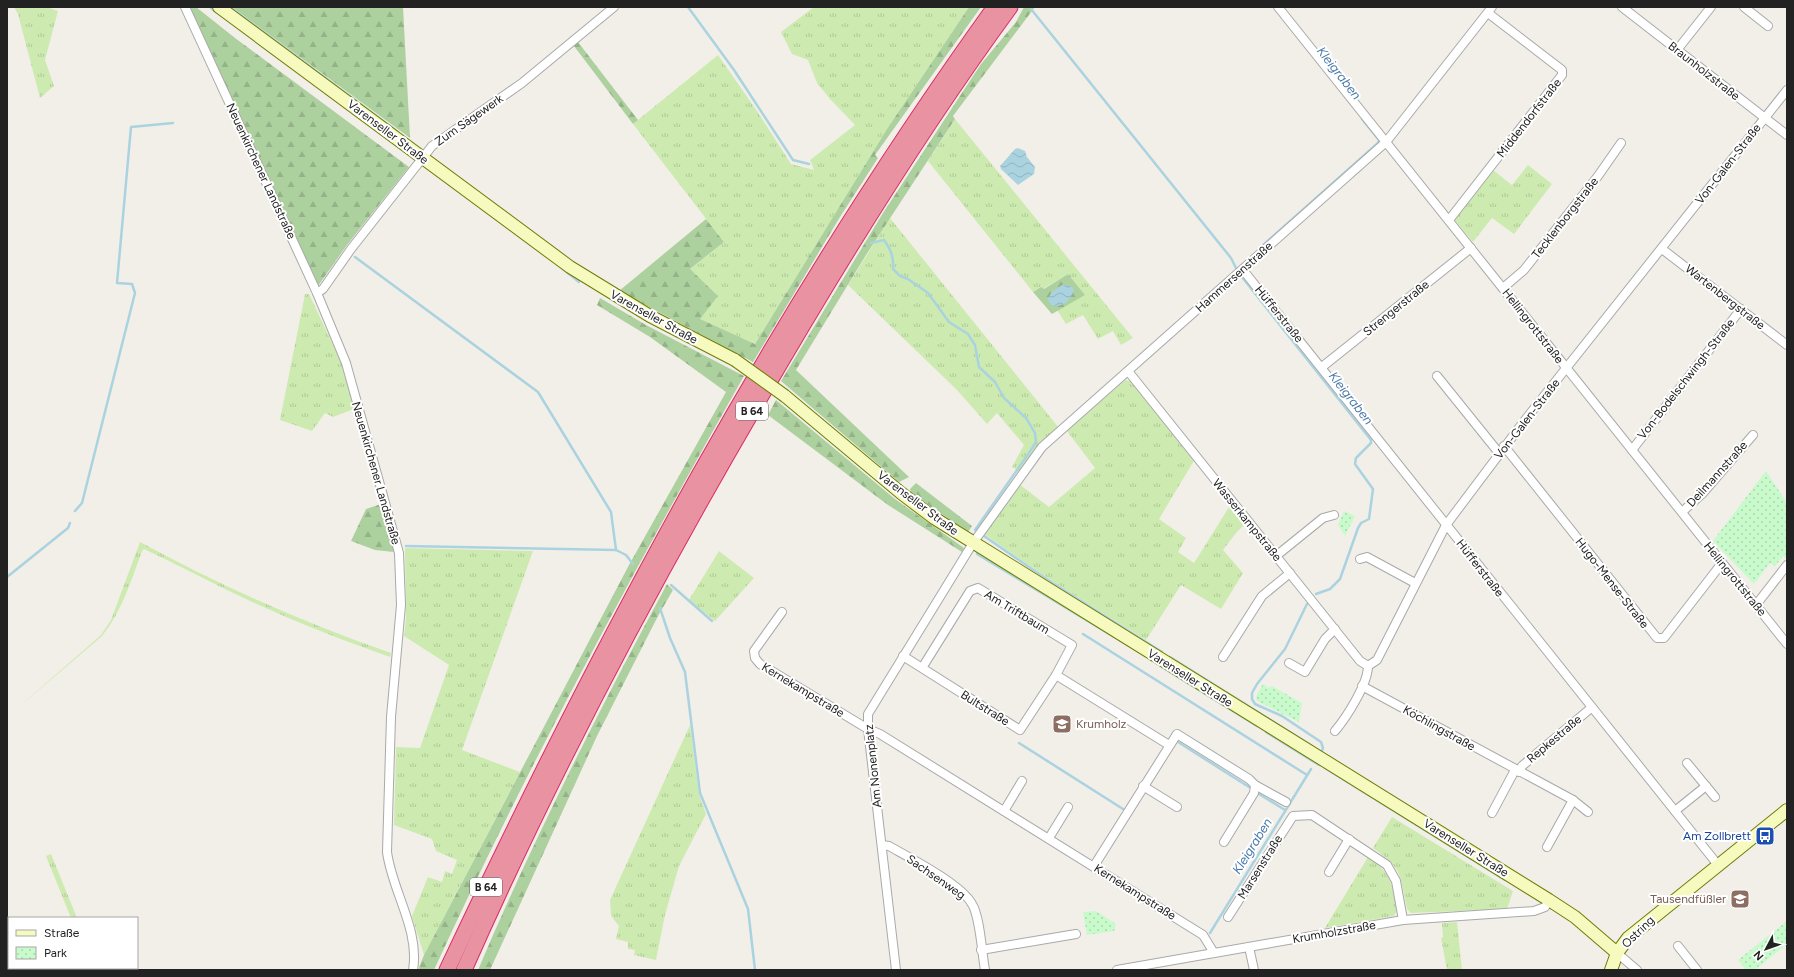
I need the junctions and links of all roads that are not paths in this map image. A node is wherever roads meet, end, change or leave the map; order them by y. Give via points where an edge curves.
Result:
1 (185, 7) edge
2 (219, 7) edge
3 (614, 7) edge
4 (995, 7) edge
5 (1010, 7) edge
6 (1278, 7) edge
7 (1622, 7) edge
8 (1711, 7) edge
9 (1744, 7) edge
10 (1490, 10) edge
11 (1768, 26) dead end
12 (1677, 50) junction
13 (1787, 90) edge
14 (1765, 118) junction
15 (1787, 135) edge
16 (1386, 142) junction
17 (1620, 143) dead end
18 (423, 158) junction
19 (1449, 220) junction
20 (1471, 248) junction
21 (1662, 249) junction
22 (1243, 270) junction
23 (1503, 288) junction
24 (317, 293) junction
25 (1741, 309) junction
26 (1787, 344) edge
27 (1322, 368) junction
28 (1567, 369) junction
29 (1128, 371) junction
30 (1437, 376) dead end
31 (1753, 435) dead end
32 (1504, 446) junction
33 (1632, 450) junction
34 (1499, 454) junction
35 (1682, 512) junction
36 (1334, 515) dead end
37 (1446, 525) junction
38 (973, 543) junction
39 (1276, 556) junction
40 (1360, 559) dead end
41 (1722, 563) junction
42 (1787, 566) edge
43 (1290, 573) junction
44 (1415, 583) junction
45 (1756, 605) junction
46 (782, 612) dead end
47 (1335, 629) junction
48 (1787, 644) edge
49 (903, 656) junction
50 (1223, 657) dead end
51 (1289, 663) dead end
52 (1368, 666) junction
53 (922, 668) junction
54 (1056, 675) junction
55 (1362, 686) junction
56 (1591, 708) junction
57 (868, 729) junction
58 (1335, 731) dead end
59 (1169, 745) junction
60 (1687, 763) dead end
61 (1517, 771) junction
62 (1022, 781) dead end
63 (1255, 785) junction
64 (1144, 786) junction
65 (1706, 786) junction
66 (1715, 797) dead end
67 (1573, 800) junction
68 (1286, 802) dead end
69 (1068, 807) dead end
70 (1177, 807) dead end
71 (1004, 811) junction
72 (1675, 811) junction
73 (1588, 812) dead end
74 (1492, 814) dead end
75 (1785, 814) edge
76 (1049, 838) junction
77 (1349, 839) junction
78 (1224, 842) dead end
79 (882, 845) junction
80 (1547, 847) dead end
81 (1718, 865) junction
82 (1094, 866) junction
83 (1329, 872) dead end
84 (1550, 900) junction
85 (1228, 918) dead end
86 (1403, 920) junction
87 (1076, 934) dead end
88 (1678, 946) dead end
89 (1249, 947) junction
90 (981, 950) junction
91 (1617, 953) junction
92 (1214, 954) junction
93 (1163, 966) edge
94 (413, 970) edge
95 (447, 970) edge
96 (464, 970) edge
97 (896, 970) edge
98 (985, 970) edge
99 (1117, 970) edge
100 (1254, 970) edge
101 (1610, 970) edge
102 (1637, 970) edge
103 (1697, 970) edge

1 - 24 street, Neuenkirchener Landstraße
2 - 18 main road, Varenseller Straße
3 - 18 street, Zum Sägewerk via 522,83 432,146
4 - 95 highway, B 64 via 893,154 809,288 709,458 568,720
5 - 96 highway, B 64 via 903,162 820,295 720,465 579,726
6 - 16 street, Hellingrottstraße
7 - 12 street, Braunholzstraße
8 - 12 street
9 - 11 street
10 - 16 street, Hammersenstraße
10 - 19 street, Middendorfstraße via 1562,70 1562,75
12 - 14 street, Braunholzstraße
13 - 14 street, Von-Galen-Straße
14 - 15 street, Braunholzstraße
14 - 21 street, Von-Galen-Straße
16 - 19 street, Hellingrottstraße
16 - 22 street, Hammersenstraße
17 - 23 street, Tecklenborgstraße via 1598,176 1524,270
18 - 24 street, Zum Sägewerk via 351,249 323,289
18 - 38 main road, Varenseller Straße, bridge via 600,287 735,360 785,396 901,493
19 - 20 street, Hellingrottstraße
20 - 23 street, Hellingrottstraße
20 - 27 street, Strengerstraße
21 - 25 street, Wartenbergstraße
21 - 28 street, Von-Galen-Straße
22 - 27 street, Hüfferstraße
22 - 29 street, Hammersenstraße
23 - 28 street, Hellingrottstraße
24 - 94 street, Neuenkirchener Landstraße via 346,363 399,553 401,605 391,717 387,852 389,869 412,935
25 - 26 street, Wartenbergstraße
25 - 33 street, Von-Bodelschwingh-Straße
27 - 37 street, Hüfferstraße
28 - 32 street, Von-Galen-Straße
28 - 33 street, Hellingrottstraße
29 - 38 street, Hammersenstraße via 1042,447
29 - 39 street, Wasserkampstraße
30 - 34 street
31 - 35 street, Deilmannstraße via 1703,493
32 - 34 street, Von-Galen-Straße
32 - 41 street, Hugo-Mense-Straße via 1657,638 1664,638
33 - 35 street, Hellingrottstraße
34 - 37 street, Von-Galen-Straße
35 - 41 street, Hellingrottstraße
36 - 39 street via 1323,518
37 - 44 street, Von-Galen-Straße
37 - 56 street, Hüfferstraße
38 - 49 street, Am Nonenplatz
38 - 84 main road, Varenseller Straße
39 - 43 street, Wasserkampstraße
40 - 44 street via 1367,557
41 - 45 street, Hellingrottstraße
42 - 45 street
43 - 47 street, Wasserkampstraße
43 - 50 street via 1262,596
44 - 52 street, Von-Galen-Straße via 1377,660
45 - 48 street, Hellingrottstraße
46 - 57 street, Kernekampstraße via 754,651 755,658 760,664
47 - 51 street via 1325,639 1305,672
47 - 52 street, Wasserkampstraße via 1360,661
49 - 53 street, Bultstraße
49 - 57 street, Am Nonenplatz via 868,714
52 - 55 street, Von-Galen-Straße via 1368,673
53 - 54 street, Bultstraße via 1020,730
53 - 54 street, Am Triftbaum via 970,591 978,588 1072,645
54 - 59 street
55 - 58 street, Von-Galen-Straße
55 - 61 street, Köchlingstraße
56 - 61 street, Repkestraße
56 - 72 street, Hüfferstraße
57 - 71 street, Kernekampstraße
57 - 79 street, Am Nonenplatz
59 - 63 street via 1177,734
59 - 64 street
60 - 65 street
61 - 67 street, Köchlingstraße
61 - 74 street
62 - 71 street
63 - 68 street
63 - 78 street via 1254,793
64 - 70 street
64 - 82 street
65 - 66 street
65 - 72 street
67 - 73 street, Köchlingstraße
67 - 80 street
69 - 76 street
71 - 76 street, Kernekampstraße
72 - 81 street, Hüfferstraße
75 - 81 main road, Ostring
76 - 82 street, Kernekampstraße
77 - 83 street
77 - 85 street, Marsenstraße via 1312,815 1293,816
77 - 86 street via 1381,859 1392,871
79 - 90 street, Sachsenweg via 889,846 946,881 968,898 975,910
79 - 97 street, Am Nonenplatz
81 - 91 main road, Ostring via 1628,938
82 - 92 street, Kernekampstraße via 1203,935
84 - 86 street, Krumholzstraße via 1545,907 1534,911
84 - 91 main road, Varenseller Straße via 1575,917
86 - 89 street, Krumholzstraße
87 - 90 street
88 - 103 street
89 - 92 street, Krumholzstraße
89 - 100 street
90 - 98 street, Sachsenweg
91 - 101 main road, Ostring
91 - 102 street, Varenseller Straße
92 - 93 street, Krumholzstraße
93 - 99 street, Krumholzstraße

